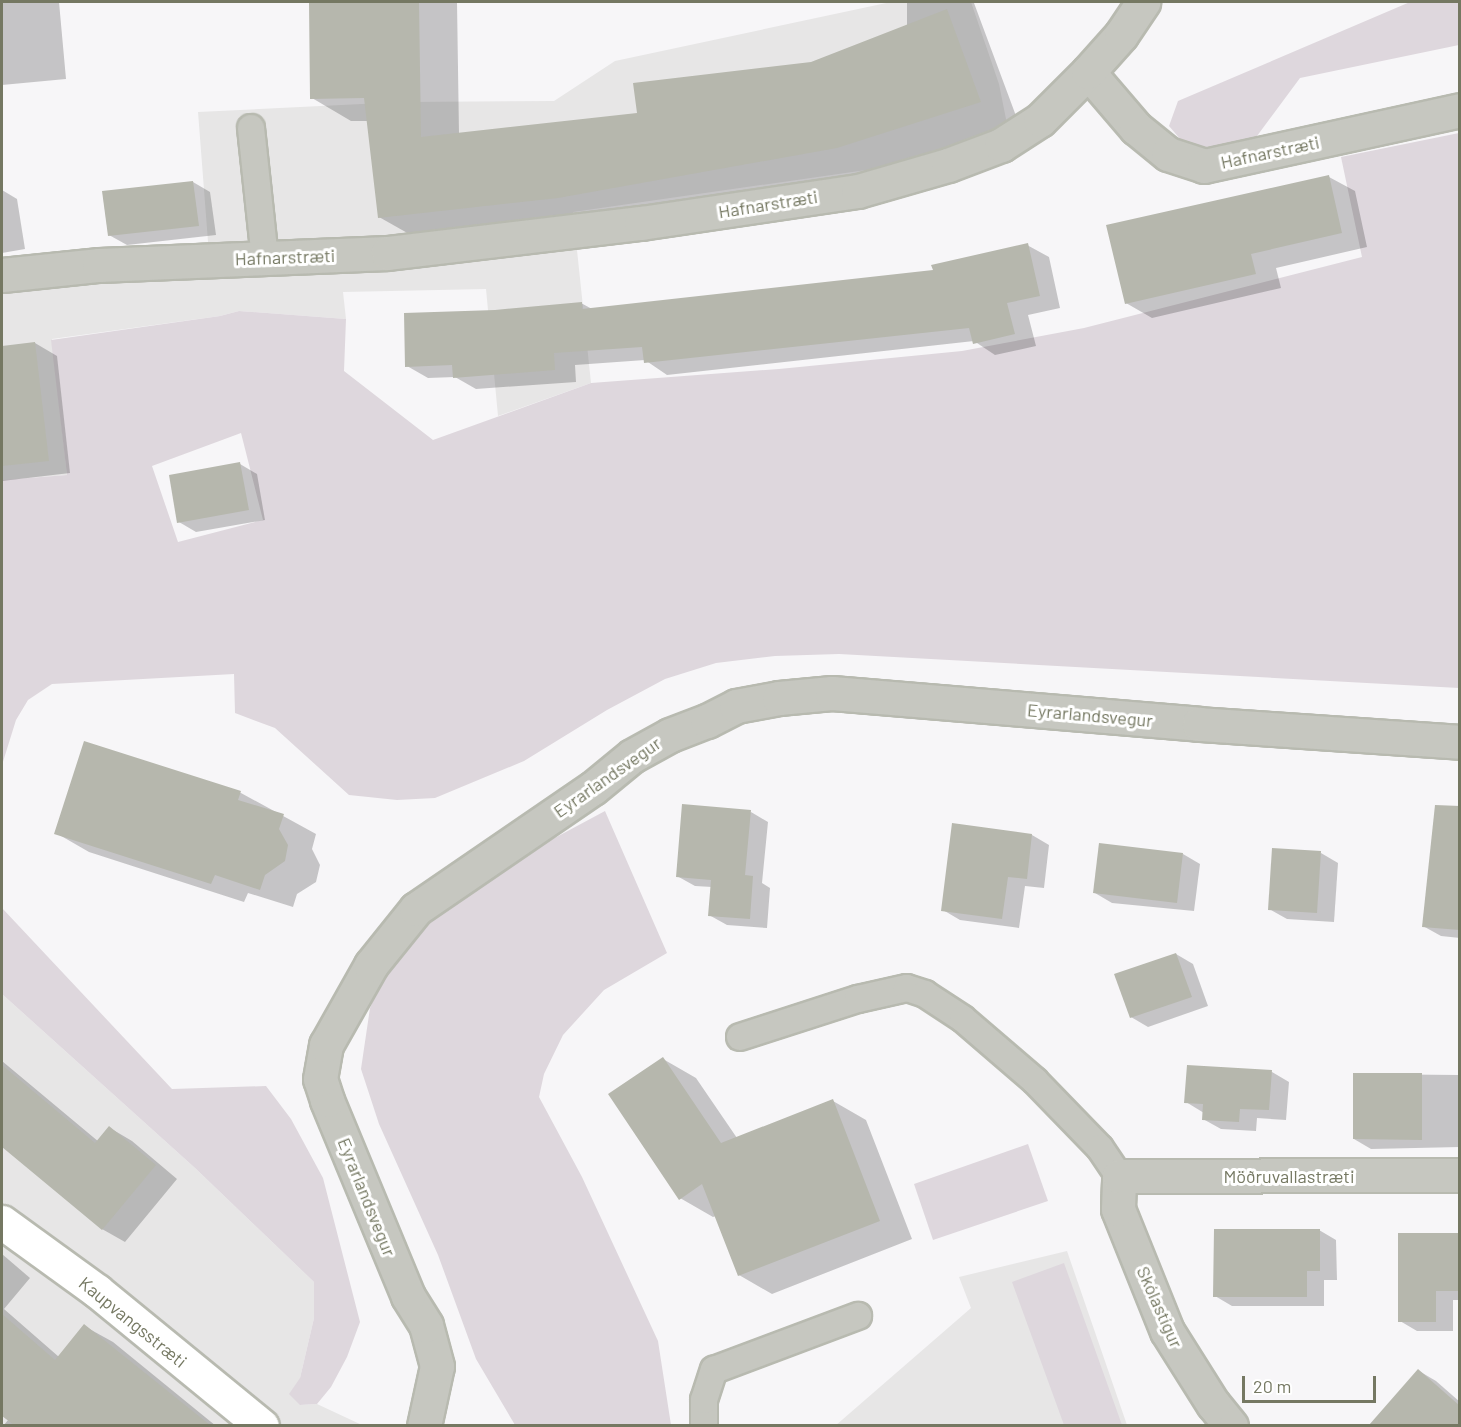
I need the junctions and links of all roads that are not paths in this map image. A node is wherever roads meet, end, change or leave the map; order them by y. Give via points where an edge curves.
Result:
1 (1143, 2) edge
2 (1088, 72) junction
3 (1460, 110) edge
4 (251, 128) dead end
5 (265, 258) junction
6 (2, 275) edge
7 (1460, 742) edge
8 (740, 1037) dead end
9 (1460, 1175) edge
10 (1119, 1176) junction
11 (2, 1222) edge
12 (858, 1316) dead end
13 (261, 1425) edge
14 (424, 1425) edge
15 (704, 1425) edge
16 (1231, 1425) edge

1 - 2 street via 1121,35
2 - 3 street, Hafnarstræti via 1136,128 1167,154 1204,166
2 - 5 street, Hafnarstræti via 1040,120 1000,145 948,165 858,191 485,243 388,253
4 - 5 lane
5 - 6 street, Hafnarstræti
7 - 14 street, Eyrarlandsvegur via 831,693 736,706 632,756 593,788 416,909 371,965 326,1045 320,1079 327,1100 408,1296 426,1325 437,1366
8 - 10 lane via 858,999 907,988 925,994 963,1019 1035,1081 1100,1148
9 - 10 street, Möðruvallastræti
10 - 16 street, Skólastígur via 1118,1209 1167,1331 1213,1404
11 - 13 main road, Kaupvangsstræti via 97,1291
12 - 15 lane via 714,1370 704,1400

